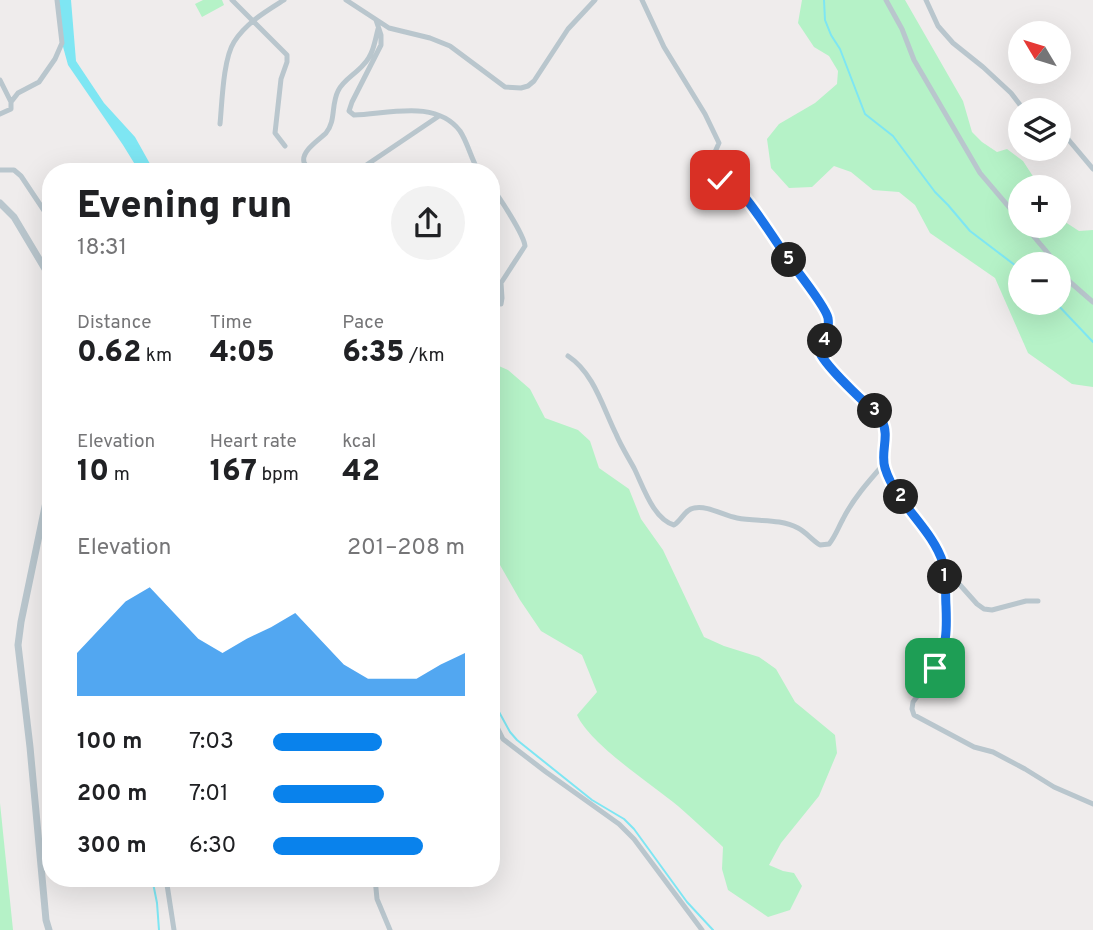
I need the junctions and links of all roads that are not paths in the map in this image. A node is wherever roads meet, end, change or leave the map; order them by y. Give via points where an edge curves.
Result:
1 (57, 0) edge
2 (232, 0) edge
3 (284, 0) edge
4 (346, 0) edge
5 (595, 0) edge
6 (642, 0) edge
7 (886, 0) edge
8 (926, 0) edge
9 (376, 19) junction
10 (253, 21) junction
11 (379, 28) junction
12 (0, 80) edge
13 (1015, 98) edge
14 (11, 102) junction
15 (0, 114) edge
16 (439, 116) junction
17 (220, 124) dead end
18 (1071, 142) edge
19 (285, 146) dead end
20 (305, 163) edge
21 (369, 163) edge
22 (476, 163) edge
23 (1093, 169) edge
24 (0, 170) edge
25 (500, 200) edge
26 (0, 203) edge
27 (1008, 206) edge
28 (42, 208) edge
29 (1035, 238) edge
30 (1046, 252) edge
31 (42, 264) edge
32 (500, 283) edge
33 (500, 283) edge
34 (1071, 283) edge
35 (1093, 302) edge
36 (501, 304) dead end
37 (568, 356) dead end
38 (883, 465) junction
39 (42, 519) edge
40 (944, 567) junction
41 (1038, 601) dead end
42 (500, 733) edge
43 (1093, 804) edge
44 (42, 885) edge
45 (42, 887) edge
46 (167, 887) edge
47 (376, 887) edge
48 (49, 930) edge
49 (174, 930) edge
50 (390, 930) edge
51 (702, 930) edge

1 - 14 street via 62,43 55,59 39,82
2 - 10 street
3 - 10 street
4 - 9 street
5 - 9 street via 568,29 534,81 521,88 505,87 450,46 388,28
6 - 38 street via 719,144 710,163 711,175 732,185 766,223 828,316 821,355 883,422
7 - 27 street via 914,60 973,162
8 - 13 street via 953,43
9 - 11 street
10 - 17 street via 232,44
10 - 19 street via 287,55 275,133
11 - 16 street via 381,45 349,111 354,115 430,111
11 - 20 street via 366,62 339,88 332,123 305,154
12 - 14 street
14 - 15 street via 10,109
16 - 21 street
16 - 22 street via 461,133
18 - 23 street
24 - 28 street via 14,170 21,176
25 - 33 street via 525,246
26 - 31 street via 14,217
29 - 30 street
32 - 36 street
34 - 35 street
37 - 38 street via 592,383 645,491 670,524 686,511 701,508 739,519 786,524 820,545 829,544 857,496
38 - 40 street
39 - 44 street via 18,645
40 - 41 street via 984,609
40 - 43 street via 947,634 935,668 913,702 914,715
42 - 51 street via 619,824
45 - 48 street
46 - 49 street
47 - 50 street

